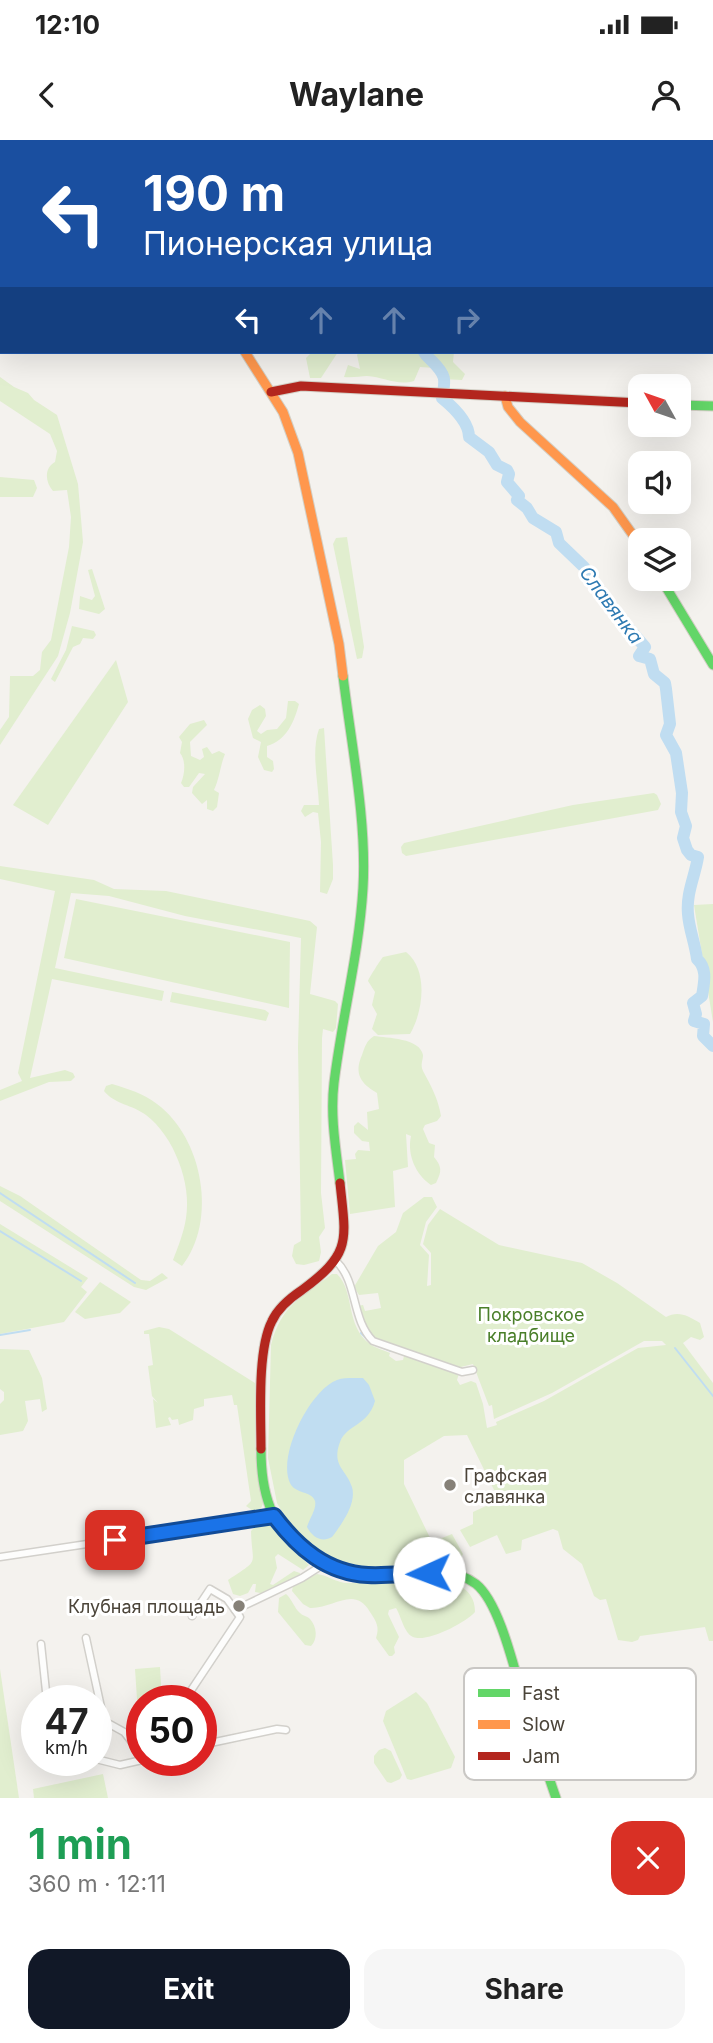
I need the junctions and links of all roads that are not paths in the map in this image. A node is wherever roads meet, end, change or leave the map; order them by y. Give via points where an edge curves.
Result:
1 (246, 354) edge
2 (271, 392) junction
3 (505, 396) junction
4 (628, 402) edge
5 (691, 405) edge
6 (713, 406) edge
7 (628, 528) edge
8 (668, 591) edge
9 (713, 665) edge
10 (336, 1261) junction
11 (473, 1370) dead end
12 (274, 1516) junction
13 (0, 1557) edge
14 (324, 1564) junction
15 (237, 1613) junction
16 (192, 1616) dead end
17 (86, 1638) dead end
18 (41, 1644) dead end
19 (513, 1668) edge
20 (45, 1685) edge
21 (194, 1685) edge
22 (286, 1730) dead end
23 (126, 1735) edge
24 (217, 1742) edge
25 (550, 1780) edge
26 (556, 1798) edge

1 - 2 main road
2 - 3 main road via 301,386
2 - 10 main road via 298,453 320,548 339,644 361,825 363,885 358,941 334,1084 333,1119 345,1222
3 - 4 main road
3 - 7 main road via 520,422 613,507
5 - 6 main road
8 - 9 main road
10 - 11 street via 345,1269 364,1332 373,1341 462,1372
10 - 12 main road via 282,1305 268,1325 261,1455 265,1491
12 - 13 street
12 - 14 main road via 300,1546
14 - 15 street
14 - 19 main road via 370,1576 443,1574 477,1585 502,1633
15 - 16 street via 227,1599 210,1589
15 - 21 street
17 - 23 street via 104,1721
18 - 20 street
22 - 24 street
25 - 26 main road

